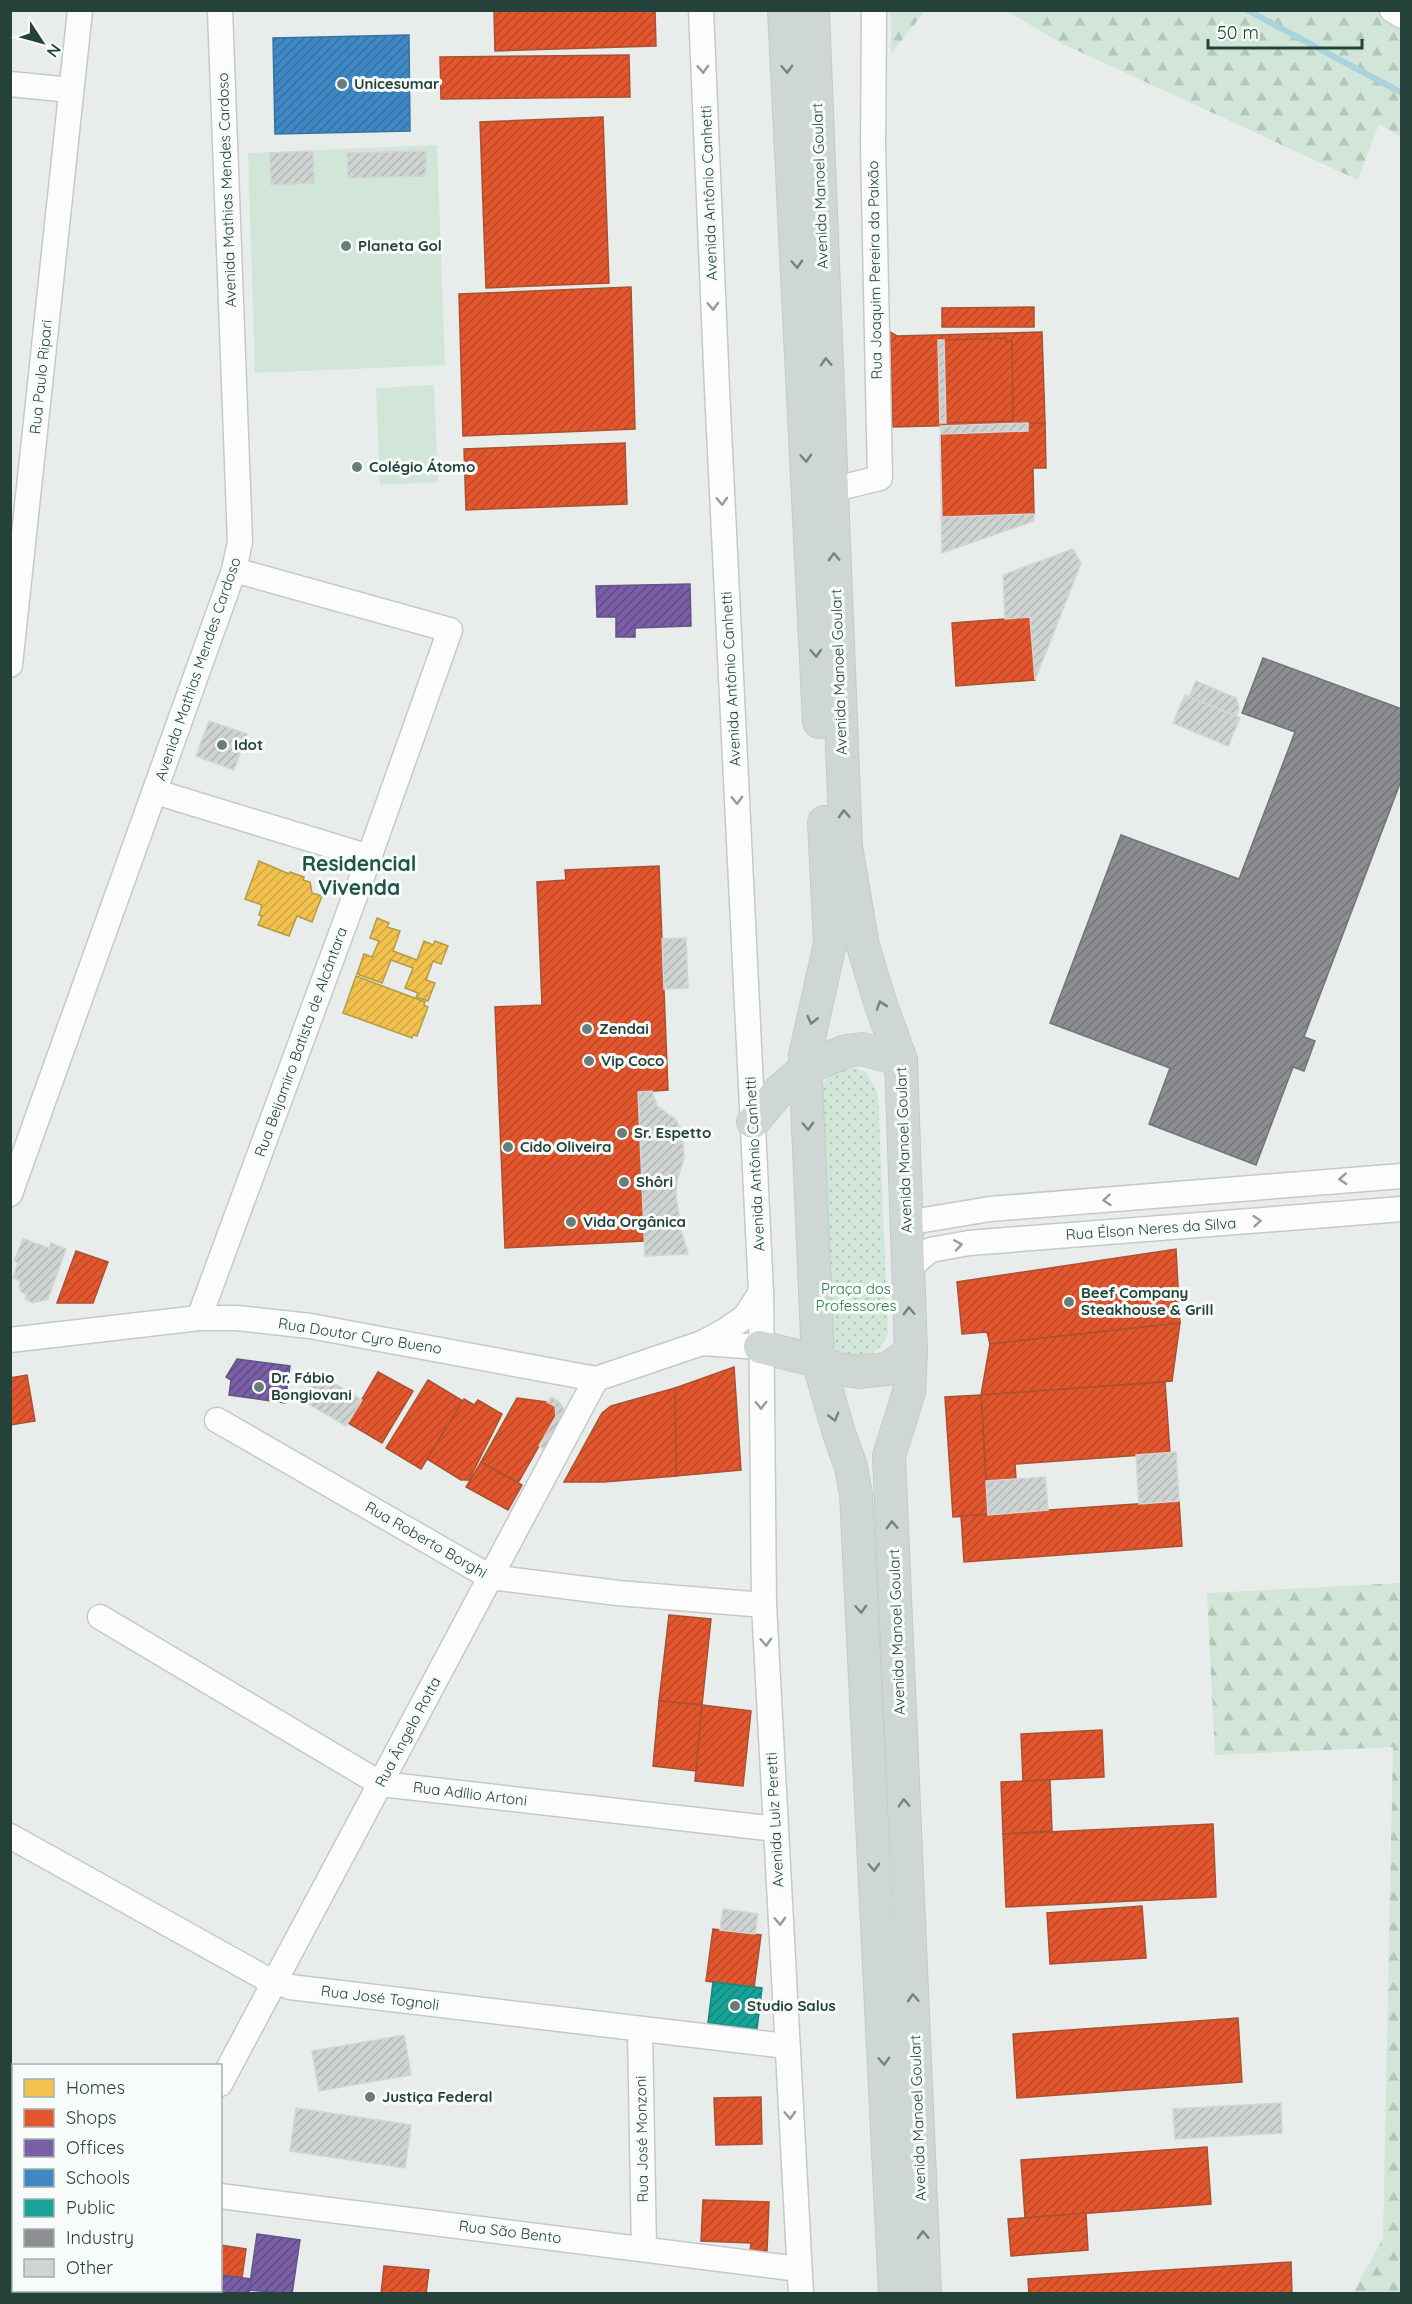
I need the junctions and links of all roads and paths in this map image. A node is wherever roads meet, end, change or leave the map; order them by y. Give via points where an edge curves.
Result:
1 (80, 10) edge
2 (220, 10) edge
3 (701, 10) edge
4 (784, 10) edge
5 (813, 10) edge
6 (874, 10) edge
7 (1392, 10) edge
8 (1401, 16) edge
9 (10, 84) edge
10 (71, 90) junction
11 (831, 490) junction
12 (234, 570) junction
13 (10, 665) edge
14 (156, 792) junction
15 (369, 857) junction
16 (901, 1060) junction
17 (806, 1068) junction
18 (753, 1122) junction
19 (1401, 1176) edge
20 (10, 1194) edge
21 (1148, 1197) junction
22 (1401, 1209) edge
23 (906, 1223) junction
24 (1149, 1230) junction
25 (908, 1269) junction
26 (761, 1292) junction
27 (199, 1318) junction
28 (10, 1340) edge
29 (702, 1342) junction
30 (760, 1347) junction
31 (911, 1352) junction
32 (818, 1361) junction
33 (596, 1379) junction
34 (217, 1420) dead end
35 (490, 1577) junction
36 (764, 1605) junction
37 (100, 1617) dead end
38 (381, 1784) junction
39 (776, 1829) junction
40 (10, 1836) edge
41 (275, 1983) junction
42 (640, 2029) junction
43 (786, 2046) junction
44 (222, 2080) edge
45 (222, 2196) edge
46 (644, 2249) junction
47 (799, 2269) junction
48 (801, 2294) edge
49 (895, 2294) edge
50 (925, 2294) edge

1 - 10 street, Rua Paulo Ripari
2 - 12 street, Avenida Mathias Mendes Cardoso via 240,542
3 -> 18 street, Avenida Antônio Canhetti
4 -> 17 main road, Avenida Manoel Goulart via 830,944 812,1017
11 -> 5 main road, Avenida Manoel Goulart
6 - 11 street, Rua Joaquim Pereira da Paixão via 880,478
7 - 8 street
9 - 10 street
10 - 13 street, Rua Paulo Ripari
16 -> 11 main road, Avenida Manoel Goulart via 863,946 846,847
12 - 14 street, Avenida Mathias Mendes Cardoso
12 - 15 street, Rua Beijamiro Batista de Alcântara via 450,630
14 - 15 street
14 - 20 street, Avenida Mathias Mendes Cardoso
15 - 27 street, Rua Beijamiro Batista de Alcântara
16 - 17 main road via 862,1049 846,1051
16 - 23 main road, Avenida Manoel Goulart
17 - 18 main road via 778,1092
17 -> 32 main road, Avenida Manoel Goulart
18 - 26 street, Avenida Antônio Canhetti
19 -> 21 street
21 -> 23 street via 990,1209
21 - 24 street
24 -> 22 street, Rua Élson Neres da Silva
23 - 25 main road, Avenida Manoel Goulart
25 -> 24 street, Rua Élson Neres da Silva via 930,1250 969,1243
31 -> 25 main road, Avenida Manoel Goulart
26 - 29 street, Rua Doutor Cyro Bueno via 745,1317
26 - 30 street, Avenida Antônio Canhetti
27 - 28 street, Rua Doutor Cyro Bueno
27 - 33 street, Rua Doutor Cyro Bueno via 310,1326
29 - 30 street, Rua Doutor Cyro Bueno
29 - 33 street, Rua Doutor Cyro Bueno
30 - 32 main road
30 -> 36 street, Avenida Luiz Peretti
31 - 32 main road via 886,1369 859,1372
50 -> 31 main road, Avenida Manoel Goulart via 889,1456 909,1392
32 -> 49 main road, Avenida Manoel Goulart via 856,1494
33 - 35 street, Rua Ângelo Rotta
34 - 35 street, Rua Roberto Borghi
35 - 36 street, Rua Roberto Borghi
35 - 38 street, Rua Ângelo Rotta
36 -> 39 street, Avenida Luiz Peretti
37 - 38 street, Rua Adílio Artoni
38 - 39 street, Rua Adílio Artoni
38 - 41 street, Rua Ângelo Rotta
39 -> 43 street, Avenida Luiz Peretti
40 - 41 street, Rua José Tognoli
41 - 42 street, Rua José Tognoli
41 - 44 street, Rua Ângelo Rotta
42 - 43 street, Rua José Tognoli
42 - 46 street, Rua José Monzoni
43 -> 47 street, Avenida Luiz Peretti
45 - 46 street, Rua São Bento
46 - 47 street, Rua São Bento
47 - 48 street, Avenida Luiz Peretti

